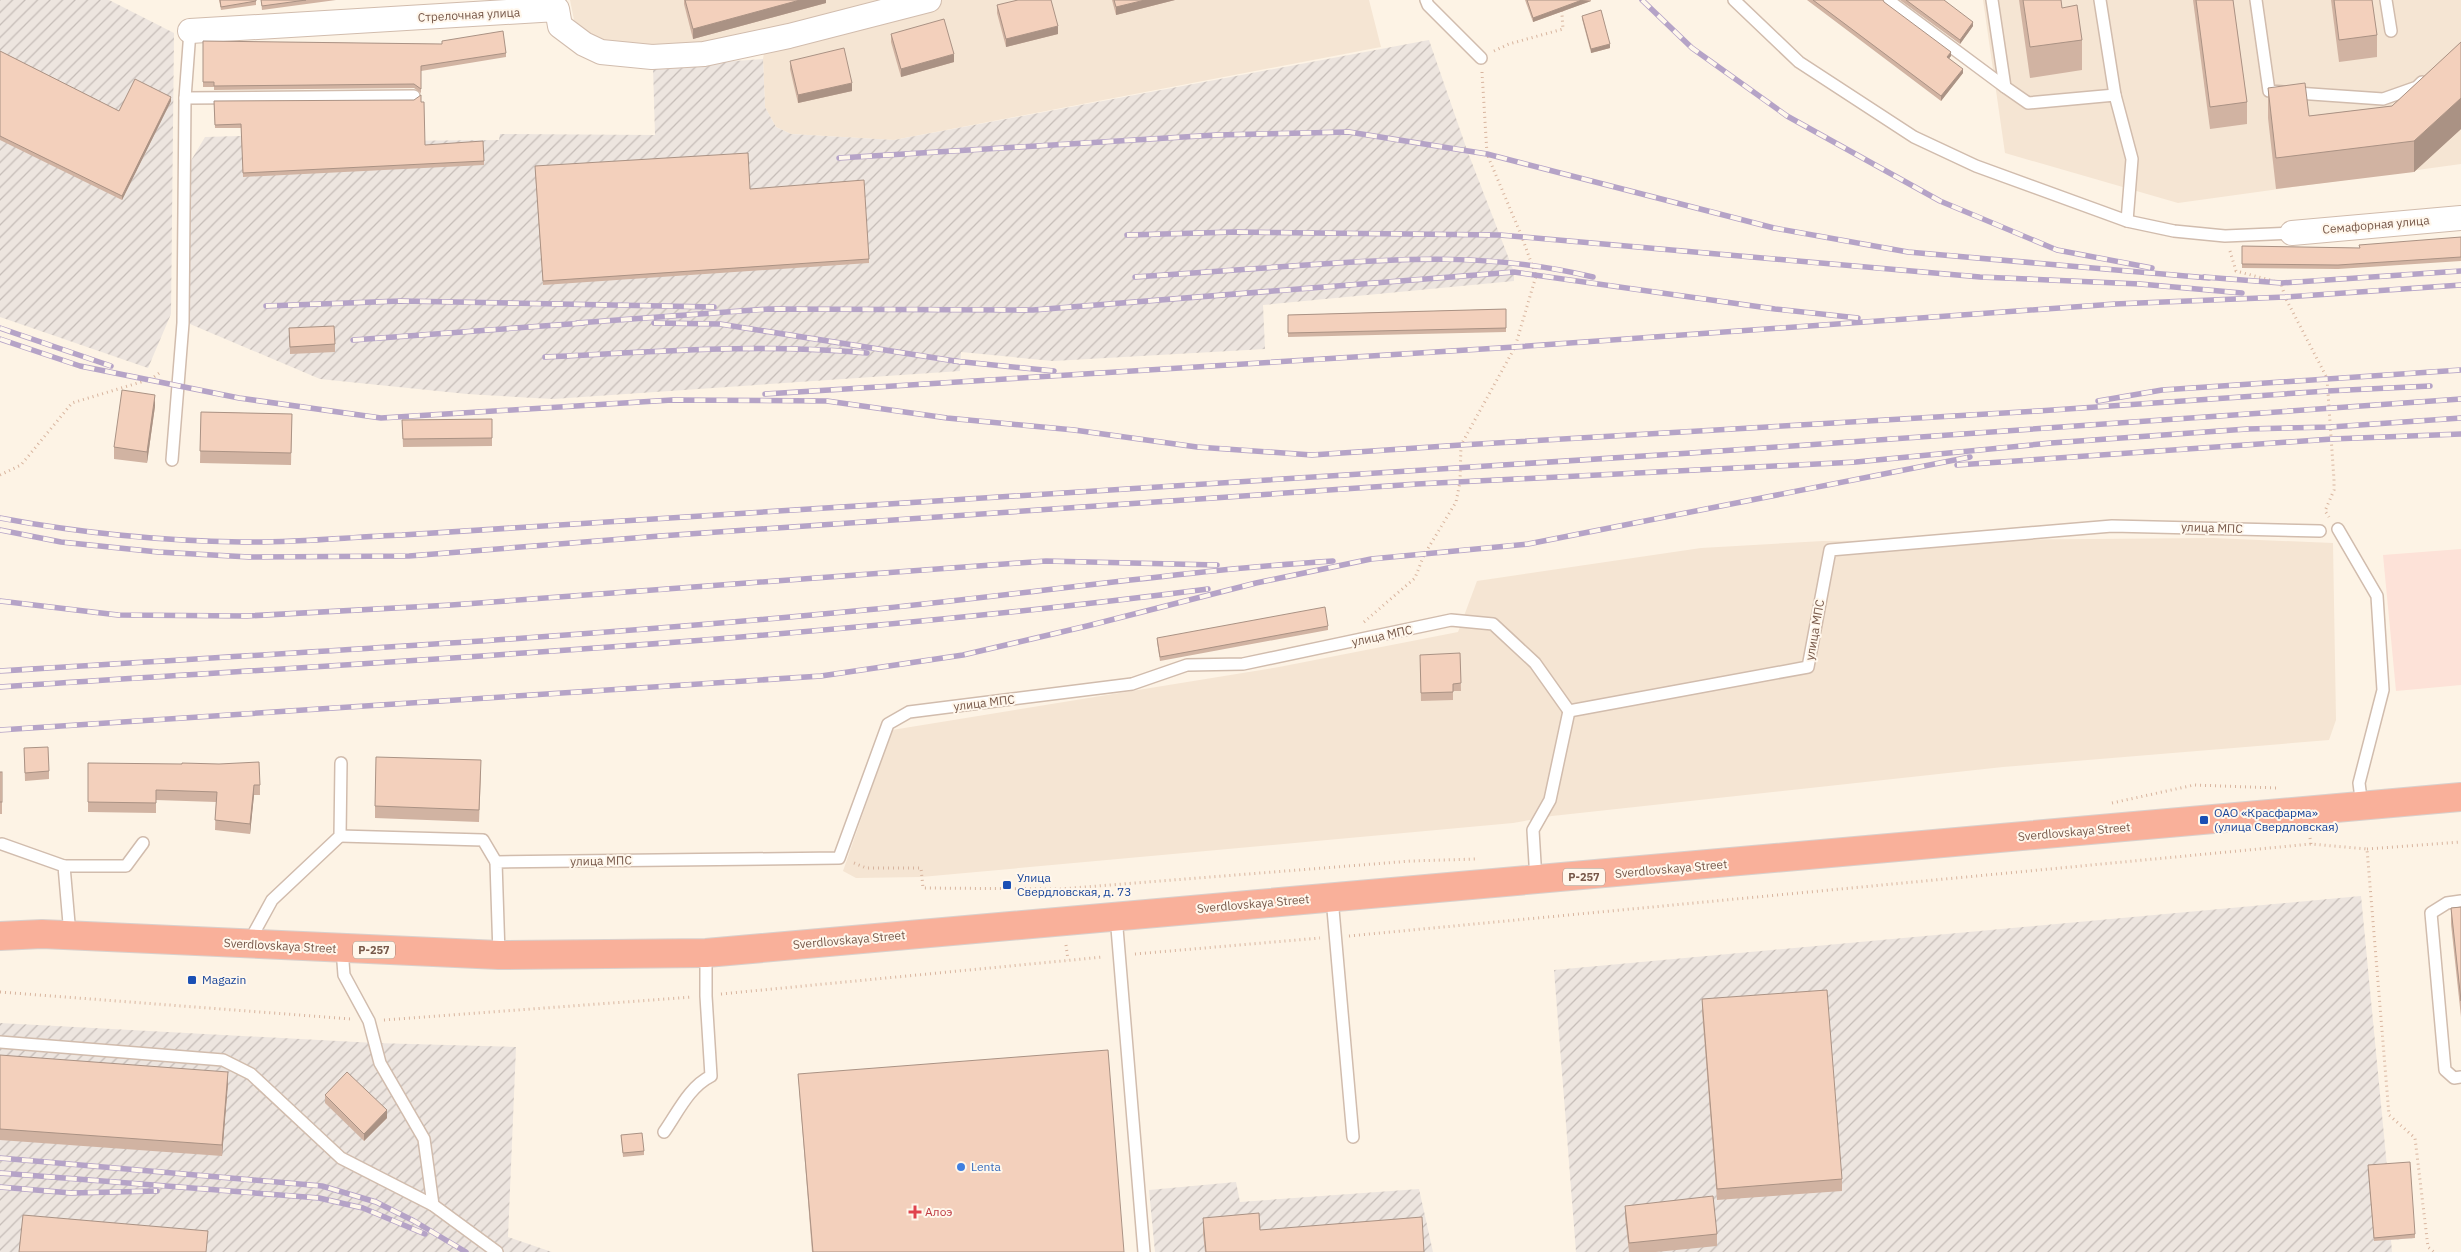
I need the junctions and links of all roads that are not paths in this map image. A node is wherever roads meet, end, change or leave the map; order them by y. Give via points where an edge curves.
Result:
1 (929, 0) edge
2 (1426, 0) edge
3 (1734, 0) edge
4 (1888, 0) edge
5 (1992, 0) edge
6 (2100, 0) edge
7 (2256, 0) edge
8 (2386, 0) edge
9 (557, 5) edge
10 (190, 31) joint
11 (2391, 31) dead end
12 (1481, 58) road end
13 (2430, 75) edge
14 (2005, 87) junction
15 (2115, 95) junction
16 (414, 96) dead end
17 (185, 98) junction
18 (2461, 218) edge
19 (2127, 221) junction
20 (2292, 233) joint
21 (172, 460) dead end
22 (2338, 529) dead end
23 (2320, 532) dead end
24 (1569, 711) junction
25 (340, 763) dead end
26 (2461, 798) edge
27 (2362, 806) junction
28 (340, 836) junction
29 (143, 843) dead end
30 (2, 844) dead end
31 (496, 862) junction
32 (64, 866) junction
33 (1536, 881) junction
34 (1332, 898) junction
35 (2461, 902) edge
36 (1116, 916) junction
37 (0, 926) edge
38 (42, 934) junction
39 (70, 935) junction
40 (0, 936) edge
41 (248, 944) junction
42 (342, 949) junction
43 (706, 953) junction
44 (499, 955) junction
45 (0, 1042) edge
46 (2461, 1077) edge
47 (664, 1132) dead end
48 (1353, 1138) dead end
49 (433, 1206) junction
50 (497, 1252) edge
51 (1144, 1252) edge

1 - 9 street, Стрелочная улица via 713,52 652,57 601,52 584,44 560,26
2 - 12 lane
3 - 19 lane via 1799,62 1914,137 1976,166
4 - 14 lane
5 - 14 lane
6 - 15 lane
7 - 13 lane via 2269,91 2383,99 2417,87
8 - 11 lane
9 - 10 street, Стрелочная улица
10 - 17 lane
14 - 15 lane via 2028,103
15 - 19 lane via 2132,159
16 - 17 lane
17 - 21 lane via 183,323
18 - 20 street, Семафорная улица
19 - 20 lane via 2174,231 2225,236
22 - 27 lane via 2377,596 2383,690 2359,783
23 - 24 lane, улица МПС via 2112,526 1830,550 1808,667
24 - 31 lane, улица МПС via 1535,663 1493,624 1452,620 1243,664 1187,666 1132,684 909,712 888,724 839,858
24 - 33 lane via 1550,800 1534,830
25 - 28 lane
26 - 27 highway, Sverdlovskaya Street / Р-257
27 - 33 highway, Sverdlovskaya Street / Р-257
28 - 31 lane via 483,840
28 - 41 lane via 272,900
29 - 32 lane via 126,866
30 - 32 lane
31 - 44 lane
32 - 39 lane
33 - 34 highway, Sverdlovskaya Street / Р-257
34 - 36 highway, Sverdlovskaya Street / Р-257
34 - 48 lane
35 - 46 lane via 2447,903 2430,913 2445,1070 2454,1078
36 - 43 highway, Sverdlovskaya Street / Р-257
36 - 51 lane
37 - 38 highway, Sverdlovskaya Street / Р-257
38 - 39 highway, Sverdlovskaya Street / Р-257
38 - 40 highway, Sverdlovskaya Street / Р-257
39 - 41 highway, Sverdlovskaya Street / Р-257
41 - 42 highway, Sverdlovskaya Street / Р-257
42 - 44 highway, Sverdlovskaya Street / Р-257
42 - 49 lane via 344,975 369,1021 380,1063 424,1139
43 - 44 highway, Sverdlovskaya Street / Р-257
43 - 47 lane via 711,1076 691,1092
45 - 49 lane via 223,1060 251,1074 341,1158
49 - 50 lane

